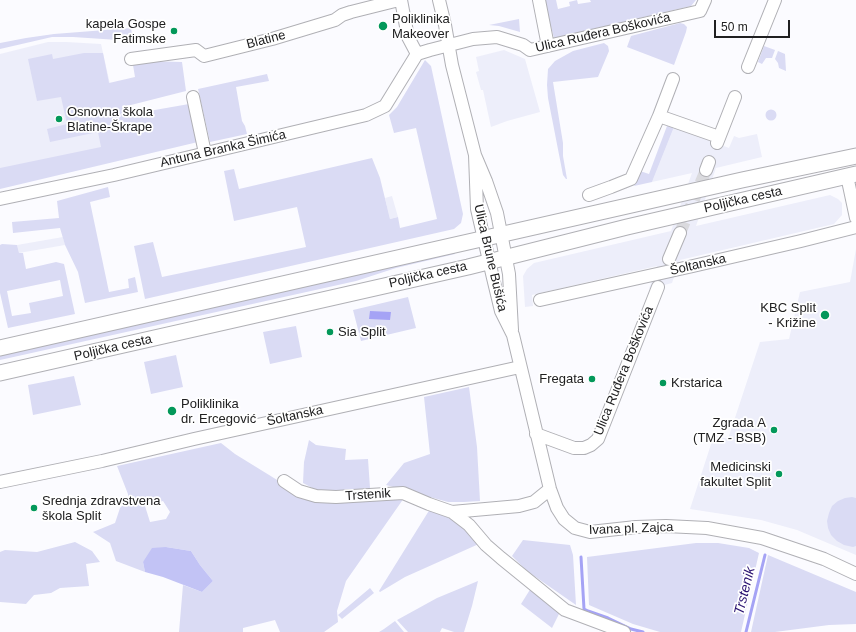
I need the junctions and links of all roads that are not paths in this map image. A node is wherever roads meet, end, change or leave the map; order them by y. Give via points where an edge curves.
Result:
1 (400, 0) edge
2 (439, 0) edge
3 (539, 0) edge
4 (775, 0) edge
5 (702, 6) edge
6 (448, 46) junction
7 (548, 46) junction
8 (417, 54) junction
9 (131, 59) dead end
10 (748, 67) dead end
11 (673, 79) dead end
12 (193, 98) dead end
13 (735, 98) dead end
14 (659, 116) junction
15 (210, 152) junction
16 (475, 155) junction
17 (856, 156) edge
18 (852, 175) edge
19 (589, 194) dead end
20 (0, 199) edge
21 (856, 218) edge
22 (856, 227) edge
23 (680, 233) tunnel mouth
24 (501, 234) junction
25 (483, 238) junction
26 (506, 257) junction
27 (669, 259) dead end
28 (489, 261) junction
29 (658, 287) dead end
30 (540, 300) dead end
31 (513, 335) junction
32 (0, 348) edge
33 (520, 367) junction
34 (0, 373) edge
35 (536, 434) junction
36 (284, 481) dead end
37 (0, 482) edge
38 (550, 489) junction
39 (452, 512) junction
40 (856, 574) edge
41 (624, 632) edge

1 - 8 street via 408,37
1 - 9 street, Blatine via 351,12 335,20 272,39 204,56 196,50
2 - 6 street, Ulica Brune Bušića
3 - 7 street
4 - 10 street
5 - 7 street, Ulica Ruđera Boškovića
6 - 7 street, Ulica Ruđera Boškovića via 473,39 497,37 523,45 530,50
6 - 8 street
6 - 16 street, Ulica Brune Bušića
8 - 15 street, Antuna Branka Šimića via 386,106 379,110
11 - 14 street
12 - 15 street
13 - 14 street via 718,140
14 - 19 street via 631,179
15 - 20 street, Antuna Branka Šimića
16 - 24 street, Ulica Brune Bušića via 492,198
16 - 25 street, Ulica Brune Bušića via 476,203
17 - 24 main road, Poljička cesta
18 - 21 street
18 - 26 main road, Poljička cesta
22 - 30 street, Šoltanska
23 - 27 street
24 - 25 main road, Poljička cesta
24 - 26 street, Ulica Brune Bušića
25 - 28 street, Ulica Brune Bušića
25 - 32 main road, Poljička cesta
26 - 28 main road, Poljička cesta
26 - 31 street, Ulica Brune Bušića
28 - 31 street, Ulica Brune Bušića via 501,311
28 - 34 main road, Poljička cesta
29 - 35 street, Ulica Ruđera Boškovića via 598,439 584,448 574,448
31 - 33 street, Ulica Brune Bušića
33 - 35 street, Ulica Brune Bušića
33 - 37 street, Šoltanska
35 - 38 street, Ivana pl. Zajca
36 - 39 street, Trstenik via 299,491 316,496 403,493
38 - 39 street, Trstenik via 534,502 519,506
38 - 40 street, Ivana pl. Zajca via 564,519 575,528 590,532 636,527 707,528 762,538 824,559
39 - 41 street, Trstenik via 501,558 565,610

